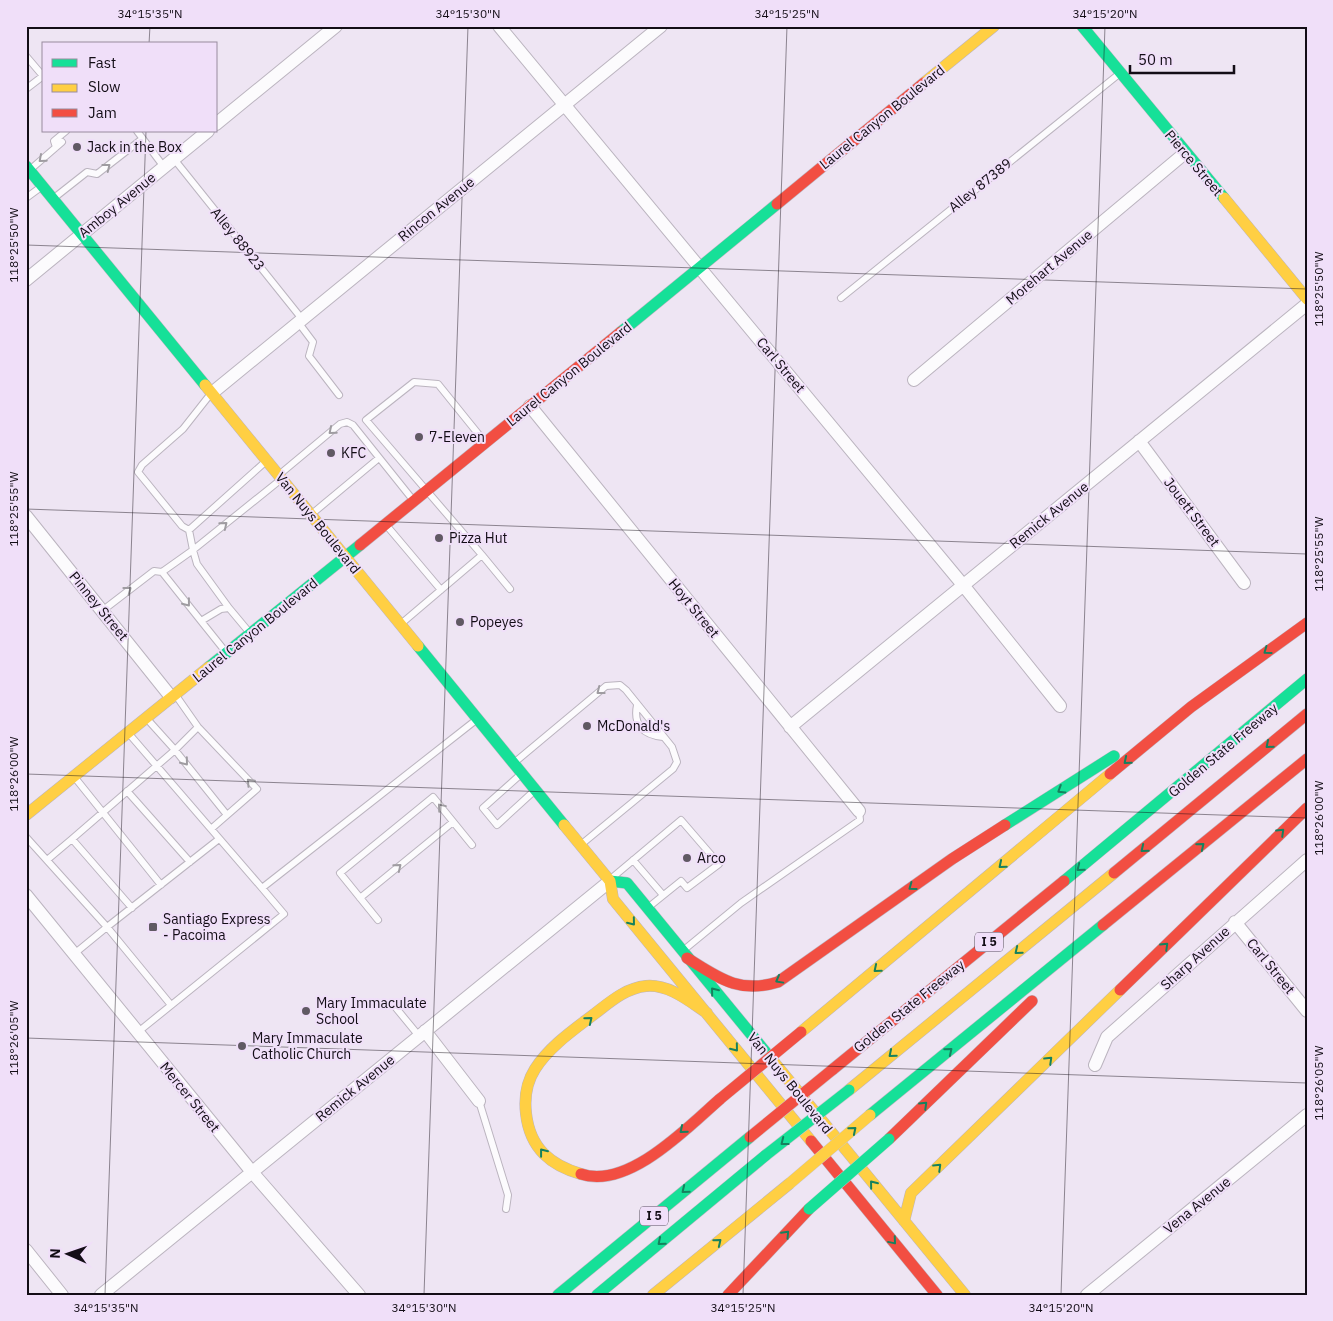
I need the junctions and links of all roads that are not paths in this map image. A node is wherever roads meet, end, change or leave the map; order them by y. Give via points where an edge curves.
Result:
1 (336, 26) edge
2 (499, 26) edge
3 (661, 26) edge
4 (994, 26) edge
5 (1082, 26) edge
6 (26, 56) edge
7 (1120, 73) junction
8 (26, 89) edge
9 (564, 106) junction
10 (218, 122) edge
11 (65, 132) edge
12 (138, 132) edge
13 (207, 132) edge
14 (142, 139) junction
15 (62, 142) dead end
16 (56, 147) junction
17 (1185, 153) junction
18 (169, 163) junction
19 (28, 168) edge
20 (42, 186) junction
21 (26, 198) edge
22 (52, 200) junction
23 (81, 235) junction
24 (700, 267) junction
25 (26, 280) edge
26 (841, 298) dead end
27 (1307, 300) edge
28 (1307, 304) edge
29 (300, 320) junction
30 (914, 380) dead end
31 (212, 393) junction
32 (339, 395) dead end
33 (530, 406) junction
34 (1139, 441) junction
35 (485, 442) junction
36 (380, 458) junction
37 (267, 461) junction
38 (281, 477) junction
39 (426, 490) junction
40 (414, 500) junction
41 (311, 514) junction
42 (26, 516) edge
43 (386, 524) junction
44 (189, 530) junction
45 (193, 550) junction
46 (482, 555) junction
47 (346, 557) junction
48 (162, 572) junction
49 (1244, 583) dead end
50 (963, 585) junction
51 (510, 589) dead end
52 (441, 590) junction
53 (223, 600) junction
54 (229, 608) junction
55 (221, 609) junction
56 (102, 611) junction
57 (201, 621) junction
58 (1307, 623) edge
59 (401, 624) junction
60 (250, 633) junction
61 (226, 652) junction
62 (1307, 680) edge
63 (173, 695) junction
64 (637, 705) junction
65 (1060, 706) dead end
66 (1191, 707) junction
67 (1307, 714) edge
68 (146, 717) junction
69 (478, 718) junction
70 (790, 726) junction
71 (198, 727) junction
72 (1307, 728) edge
73 (128, 732) junction
74 (663, 737) junction
75 (174, 750) junction
76 (1307, 760) edge
77 (514, 763) junction
78 (157, 766) junction
79 (1256, 770) dead end
80 (522, 773) junction
81 (74, 776) junction
82 (1255, 786) dead end
83 (536, 790) junction
84 (127, 791) junction
85 (1254, 803) junction
86 (1307, 808) edge
87 (859, 811) joint
88 (103, 812) junction
89 (26, 814) edge
90 (227, 815) junction
91 (454, 822) junction
92 (211, 829) junction
93 (26, 837) edge
94 (72, 838) junction
95 (219, 839) junction
96 (472, 845) dead end
97 (580, 845) junction
98 (47, 860) junction
99 (633, 860) junction
100 (1307, 860) edge
101 (190, 862) junction
102 (610, 881) junction
103 (161, 884) junction
104 (262, 888) junction
105 (26, 895) edge
106 (663, 895) junction
107 (360, 898) junction
108 (1137, 899) junction
109 (132, 908) junction
110 (647, 908) junction
111 (378, 920) dead end
112 (1235, 922) junction
113 (107, 927) junction
114 (74, 954) junction
115 (685, 955) junction
116 (171, 1005) junction
117 (396, 1008) dead end
118 (1307, 1010) edge
119 (707, 1013) junction
120 (138, 1032) junction
121 (422, 1033) junction
122 (1095, 1065) dead end
123 (479, 1100) joint
124 (1307, 1115) edge
125 (252, 1172) junction
126 (506, 1209) dead end
127 (904, 1222) junction
128 (26, 1250) edge
129 (62, 1295) edge
130 (101, 1295) edge
131 (359, 1295) edge
132 (558, 1295) edge
133 (597, 1295) edge
134 (653, 1295) edge
135 (728, 1295) edge
136 (937, 1295) edge
137 (965, 1295) edge
138 (1086, 1295) edge

1 - 10 street
2 - 9 street, Carl Street
3 - 9 street, Rincon Avenue
4 - 24 main road, Laurel Canyon Boulevard
5 - 7 main road, Pierce Street
6 - 8 lane via 42,76
7 - 17 main road, Pierce Street
7 - 26 lane, Alley 87389
9 - 24 street, Carl Street
9 - 29 street, Rincon Avenue
11 - 16 lane via 54,141
12 - 14 lane, Alley 88923
13 - 18 street, Amboy Avenue
14 - 18 lane, Alley 88923
22 -> 14 lane via 87,172 97,174
15 - 16 lane
16 -> 19 lane
17 - 27 main road, Pierce Street
17 - 30 street, Morehart Avenue
18 - 23 street, Amboy Avenue
18 - 29 lane, Alley 88923
19 - 20 main road, Van Nuys Boulevard
20 - 21 lane
20 - 22 main road, Van Nuys Boulevard
22 - 23 main road, Van Nuys Boulevard
23 - 25 street, Amboy Avenue
23 - 31 main road, Van Nuys Boulevard
24 - 33 main road, Laurel Canyon Boulevard
24 - 50 street, Carl Street
28 - 34 street, Remick Avenue
29 - 31 street, Rincon Avenue
29 - 32 lane, Alley 88923 via 313,342 309,356
31 - 37 main road, Van Nuys Boulevard
31 - 44 lane via 183,429 138,472 182,526
33 - 35 main road, Laurel Canyon Boulevard
33 - 70 street, Hoyt Street
34 - 49 street, Jouett Street
34 - 50 street, Remick Avenue
35 - 39 main road, Laurel Canyon Boulevard
35 - 39 lane via 438,384 414,382 366,420
36 -> 38 lane via 347,422 340,424
36 - 40 lane
36 - 41 lane
37 - 38 main road, Van Nuys Boulevard
37 - 44 lane
38 - 41 main road, Van Nuys Boulevard
45 -> 38 lane
39 - 40 main road, Laurel Canyon Boulevard
39 - 46 lane
40 - 43 main road, Laurel Canyon Boulevard
41 - 47 main road, Van Nuys Boulevard
42 - 56 street, Pinney Street
43 - 47 main road, Laurel Canyon Boulevard
43 - 52 lane
44 - 45 lane
45 - 48 lane
45 - 53 lane via 197,564
46 - 51 lane
46 - 52 lane
47 - 59 main road, Van Nuys Boulevard
47 - 60 main road, Laurel Canyon Boulevard
56 -> 48 lane via 154,571
48 -> 57 lane
50 - 65 street, Carl Street
50 - 70 street, Remick Avenue
52 - 59 lane
53 - 54 lane
53 - 55 lane
54 - 55 lane
54 - 60 lane
55 - 57 lane
56 - 63 street, Pinney Street
57 - 61 lane
58 -> 66 main road
59 - 69 main road, Van Nuys Boulevard
60 - 61 main road, Laurel Canyon Boulevard
61 - 63 main road, Laurel Canyon Boulevard
62 -> 132 main road, Golden State Freeway / I 5, bridge
63 - 68 main road, Laurel Canyon Boulevard
63 - 71 lane
64 - 74 lane
64 - 74 lane via 635,718 642,730
64 -> 77 lane via 620,685 606,686
66 -> 115 main road via 952,859 778,982 762,988 739,987
66 -> 119 main road, bridge via 643,1163 600,1177 574,1174 550,1161 534,1140 526,1117 526,1092 534,1070 554,1048 622,993 635,987 649,984 676,992
67 -> 133 main road, bridge
68 - 73 main road, Laurel Canyon Boulevard
68 - 75 lane
69 - 77 main road, Van Nuys Boulevard
69 - 104 lane
70 - 87 street, Hoyt Street
71 - 75 lane
90 -> 71 lane via 257,789
72 - 79 main road
73 - 78 lane
73 - 81 main road, Laurel Canyon Boulevard
74 - 97 lane via 676,755 673,769
75 - 78 lane
75 -> 90 lane
76 - 85 main road
77 - 80 main road, Van Nuys Boulevard
78 - 84 lane
78 - 92 lane
80 - 83 main road, Van Nuys Boulevard
80 - 83 lane via 483,808 497,825
81 - 88 lane
81 - 89 main road, Laurel Canyon Boulevard
82 - 85 main road
83 - 97 main road, Van Nuys Boulevard
84 - 88 lane
84 - 101 lane
108 -> 85 main road
127 -> 86 main road via 911,1193
87 - 115 lane via 860,820 741,903
88 - 94 lane
88 - 103 lane
90 - 92 lane
91 - 96 lane
107 -> 91 lane
91 -> 107 lane via 432,798 340,873
92 - 95 lane
93 - 98 lane
94 - 98 lane
94 - 109 lane
95 - 101 lane
95 - 104 lane
97 - 102 main road, Van Nuys Boulevard
98 - 113 lane
99 - 102 lane
99 - 106 lane
99 - 106 lane via 681,820 718,864 687,888 681,881
100 - 112 street, Sharp Avenue
101 - 103 lane
102 - 110 main road, Van Nuys Boulevard via 627,883
102 -> 119 main road, Van Nuys Boulevard via 613,899
102 - 121 street, Remick Avenue
103 - 109 lane
104 - 116 lane via 284,914
105 - 114 street, Mercer Street
106 - 110 lane
107 - 111 lane
134 -> 108 main road, bridge
135 -> 108 main road, bridge via 810,1209 889,1139
109 - 113 lane
110 - 115 main road, Van Nuys Boulevard
112 - 118 street, Carl Street
112 - 122 street, Sharp Avenue via 1107,1037
113 - 114 lane
113 - 116 lane
114 - 120 street, Mercer Street
127 -> 115 main road, Van Nuys Boulevard
116 - 120 lane
117 - 121 lane
119 -> 136 main road, Van Nuys Boulevard
120 - 125 street, Mercer Street
121 - 123 street
121 - 125 street, Remick Avenue
123 - 126 lane via 508,1195
124 - 138 street, Vena Avenue
125 - 130 street, Remick Avenue
125 - 131 street, Mercer Street
127 - 137 main road, Van Nuys Boulevard
128 - 129 street

